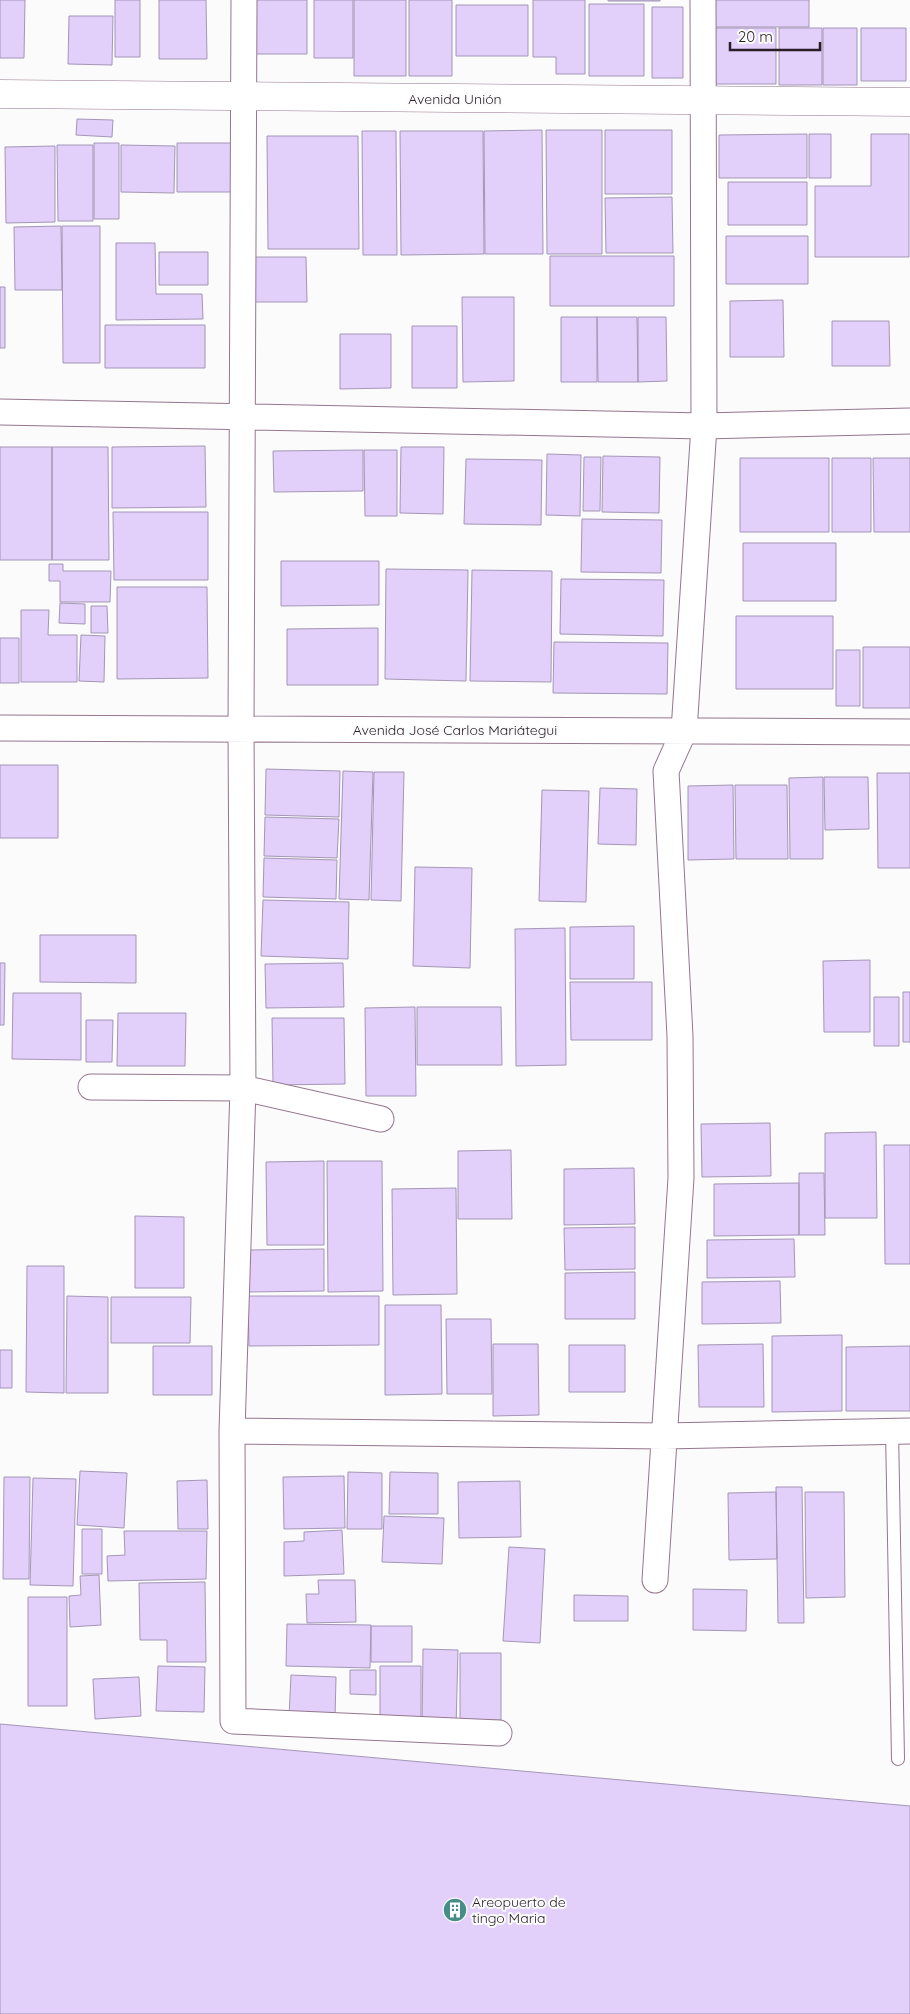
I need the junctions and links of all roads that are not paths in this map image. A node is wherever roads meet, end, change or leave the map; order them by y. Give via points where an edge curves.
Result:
1 (244, 0) edge
2 (703, 0) edge
3 (0, 94) edge
4 (244, 97) junction
5 (704, 101) junction
6 (910, 102) edge
7 (0, 412) edge
8 (242, 417) junction
9 (910, 421) edge
10 (704, 426) junction
11 (0, 728) edge
12 (241, 729) junction
13 (684, 731) junction
14 (910, 732) edge
15 (91, 1087) dead end
16 (243, 1088) junction
17 (381, 1119) dead end
18 (232, 1431) junction
19 (901, 1431) edge
20 (664, 1436) junction
21 (655, 1580) dead end
22 (498, 1733) dead end
23 (898, 1759) dead end

1 - 4 street
2 - 5 street
3 - 4 main road, Avenida Unión
4 - 5 main road, Avenida Unión
4 - 8 street
5 - 6 main road, Avenida Unión
5 - 10 street
7 - 8 street
8 - 10 street
8 - 12 street
9 - 10 street
10 - 13 street
11 - 12 street, Avenida José Carlos Mariátegui
12 - 13 street, Avenida José Carlos Mariátegui
12 - 16 street
13 - 14 street, Avenida José Carlos Mariátegui
13 - 20 street via 666,771 680,1036 681,1178
15 - 16 street
16 - 17 street
16 - 18 street
18 - 20 street
18 - 22 street via 233,1721
19 - 20 street
19 - 23 lane
20 - 21 street

